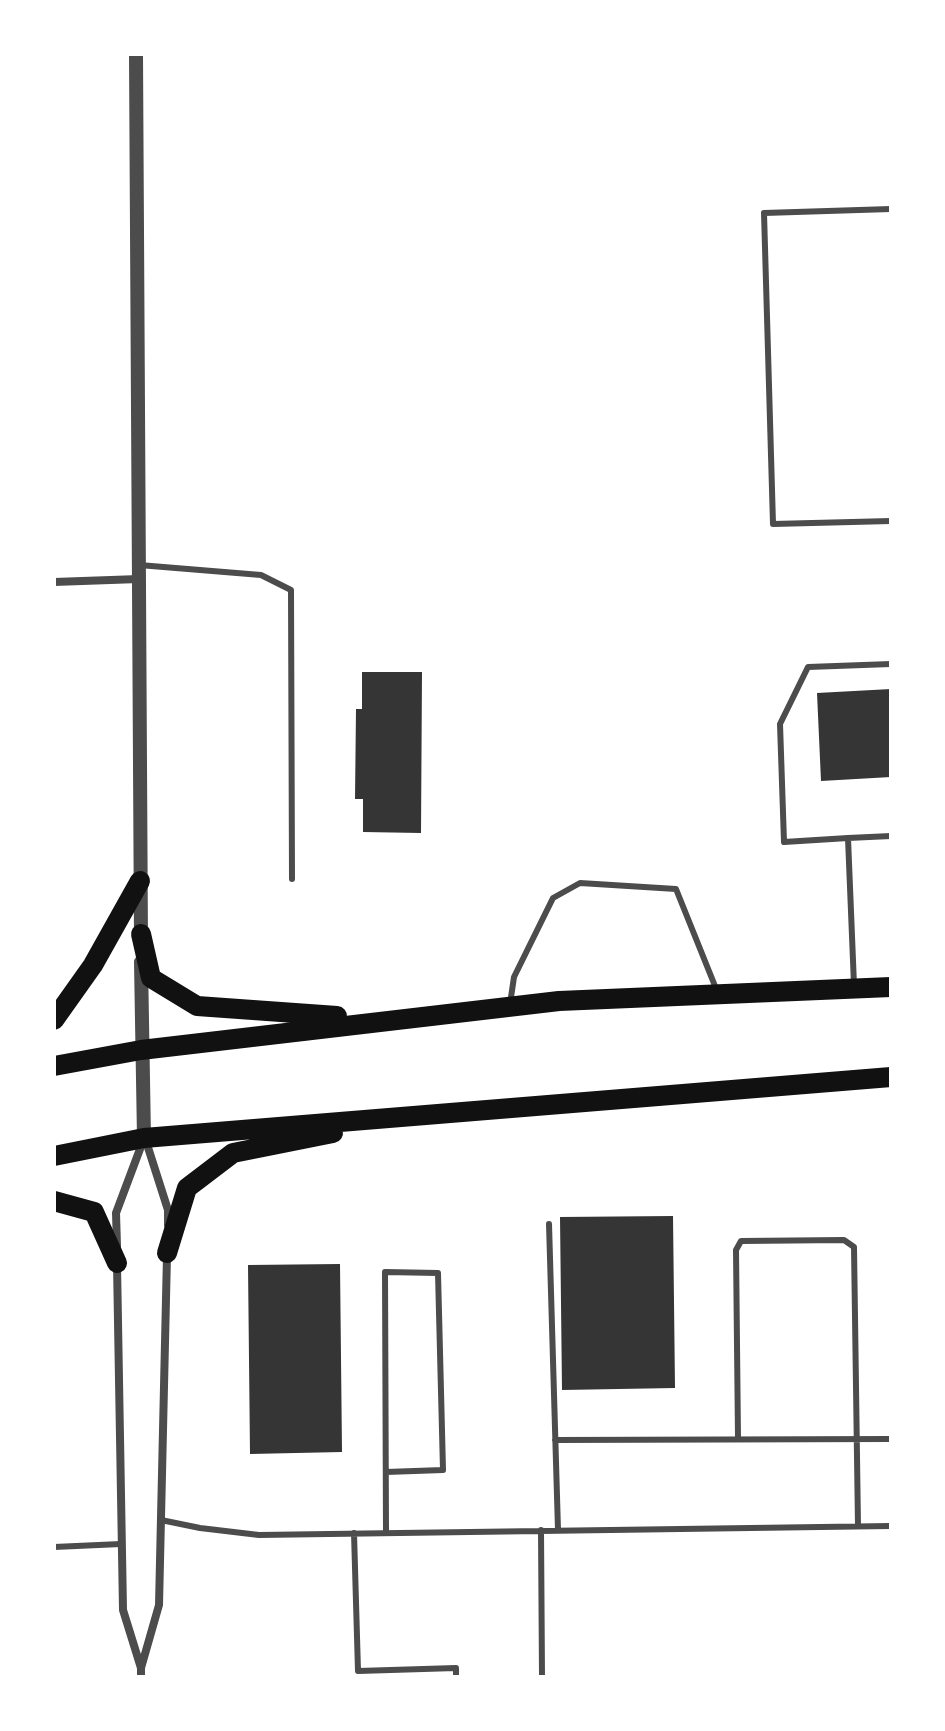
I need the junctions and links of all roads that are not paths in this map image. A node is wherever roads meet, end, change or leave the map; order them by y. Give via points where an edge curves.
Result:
1 (136, 54) edge
2 (891, 209) edge
3 (891, 521) edge
4 (139, 572) junction
5 (54, 582) edge
6 (891, 664) edge
7 (891, 836) edge
8 (848, 838) junction
9 (292, 879) dead end
10 (140, 881) junction
11 (141, 934) junction
12 (891, 987) edge
13 (854, 988) junction
14 (718, 994) junction
15 (510, 1007) junction
16 (421, 1017) junction
17 (54, 1020) edge
18 (141, 1050) junction
19 (54, 1066) edge
20 (891, 1077) edge
21 (426, 1115) junction
22 (144, 1138) junction
23 (54, 1156) edge
24 (54, 1201) edge
25 (549, 1224) dead end
26 (167, 1253) junction
27 (117, 1263) junction
28 (738, 1438) junction
29 (855, 1438) junction
30 (891, 1439) edge
31 (555, 1440) junction
32 (386, 1472) junction
33 (161, 1520) junction
34 (858, 1526) junction
35 (891, 1526) edge
36 (541, 1530) junction
37 (558, 1530) junction
38 (354, 1533) junction
39 (386, 1533) junction
40 (121, 1544) junction
41 (54, 1547) edge
42 (141, 1673) edge
43 (456, 1677) edge
44 (542, 1677) edge

1 - 4 street
2 - 3 lane via 764,213 773,524
4 - 5 street
4 - 9 lane via 261,575 291,590
4 - 10 street
6 - 8 lane via 808,667 780,724 784,842
7 - 8 lane
8 - 13 lane
10 - 11 street
10 - 17 main road via 93,965
11 - 16 main road via 151,978 197,1006 318,1016
11 - 18 street
12 - 13 main road
13 - 14 main road
14 - 15 main road
14 - 15 lane via 676,889 580,883 553,898 514,977
15 - 16 main road
16 - 18 main road
18 - 19 main road
18 - 22 street
20 - 21 main road
21 - 22 main road
21 - 26 main road via 233,1153 187,1188
22 - 23 main road
22 - 26 street via 168,1210
22 - 27 street via 116,1213
24 - 27 main road via 94,1212
25 - 31 lane
26 - 33 street
27 - 40 street
28 - 29 lane
28 - 29 lane via 736,1250 741,1241 844,1240 854,1247
28 - 31 lane
29 - 30 lane
29 - 34 lane
31 - 37 lane
32 - 32 lane via 385,1272 438,1273 443,1470
32 - 39 lane
33 - 38 lane via 259,1535
33 - 42 street via 159,1605
34 - 35 lane
34 - 37 lane
36 - 37 lane
36 - 39 lane
36 - 44 lane
38 - 39 lane
38 - 43 lane via 358,1671 456,1668
40 - 41 lane
40 - 42 street via 123,1610

